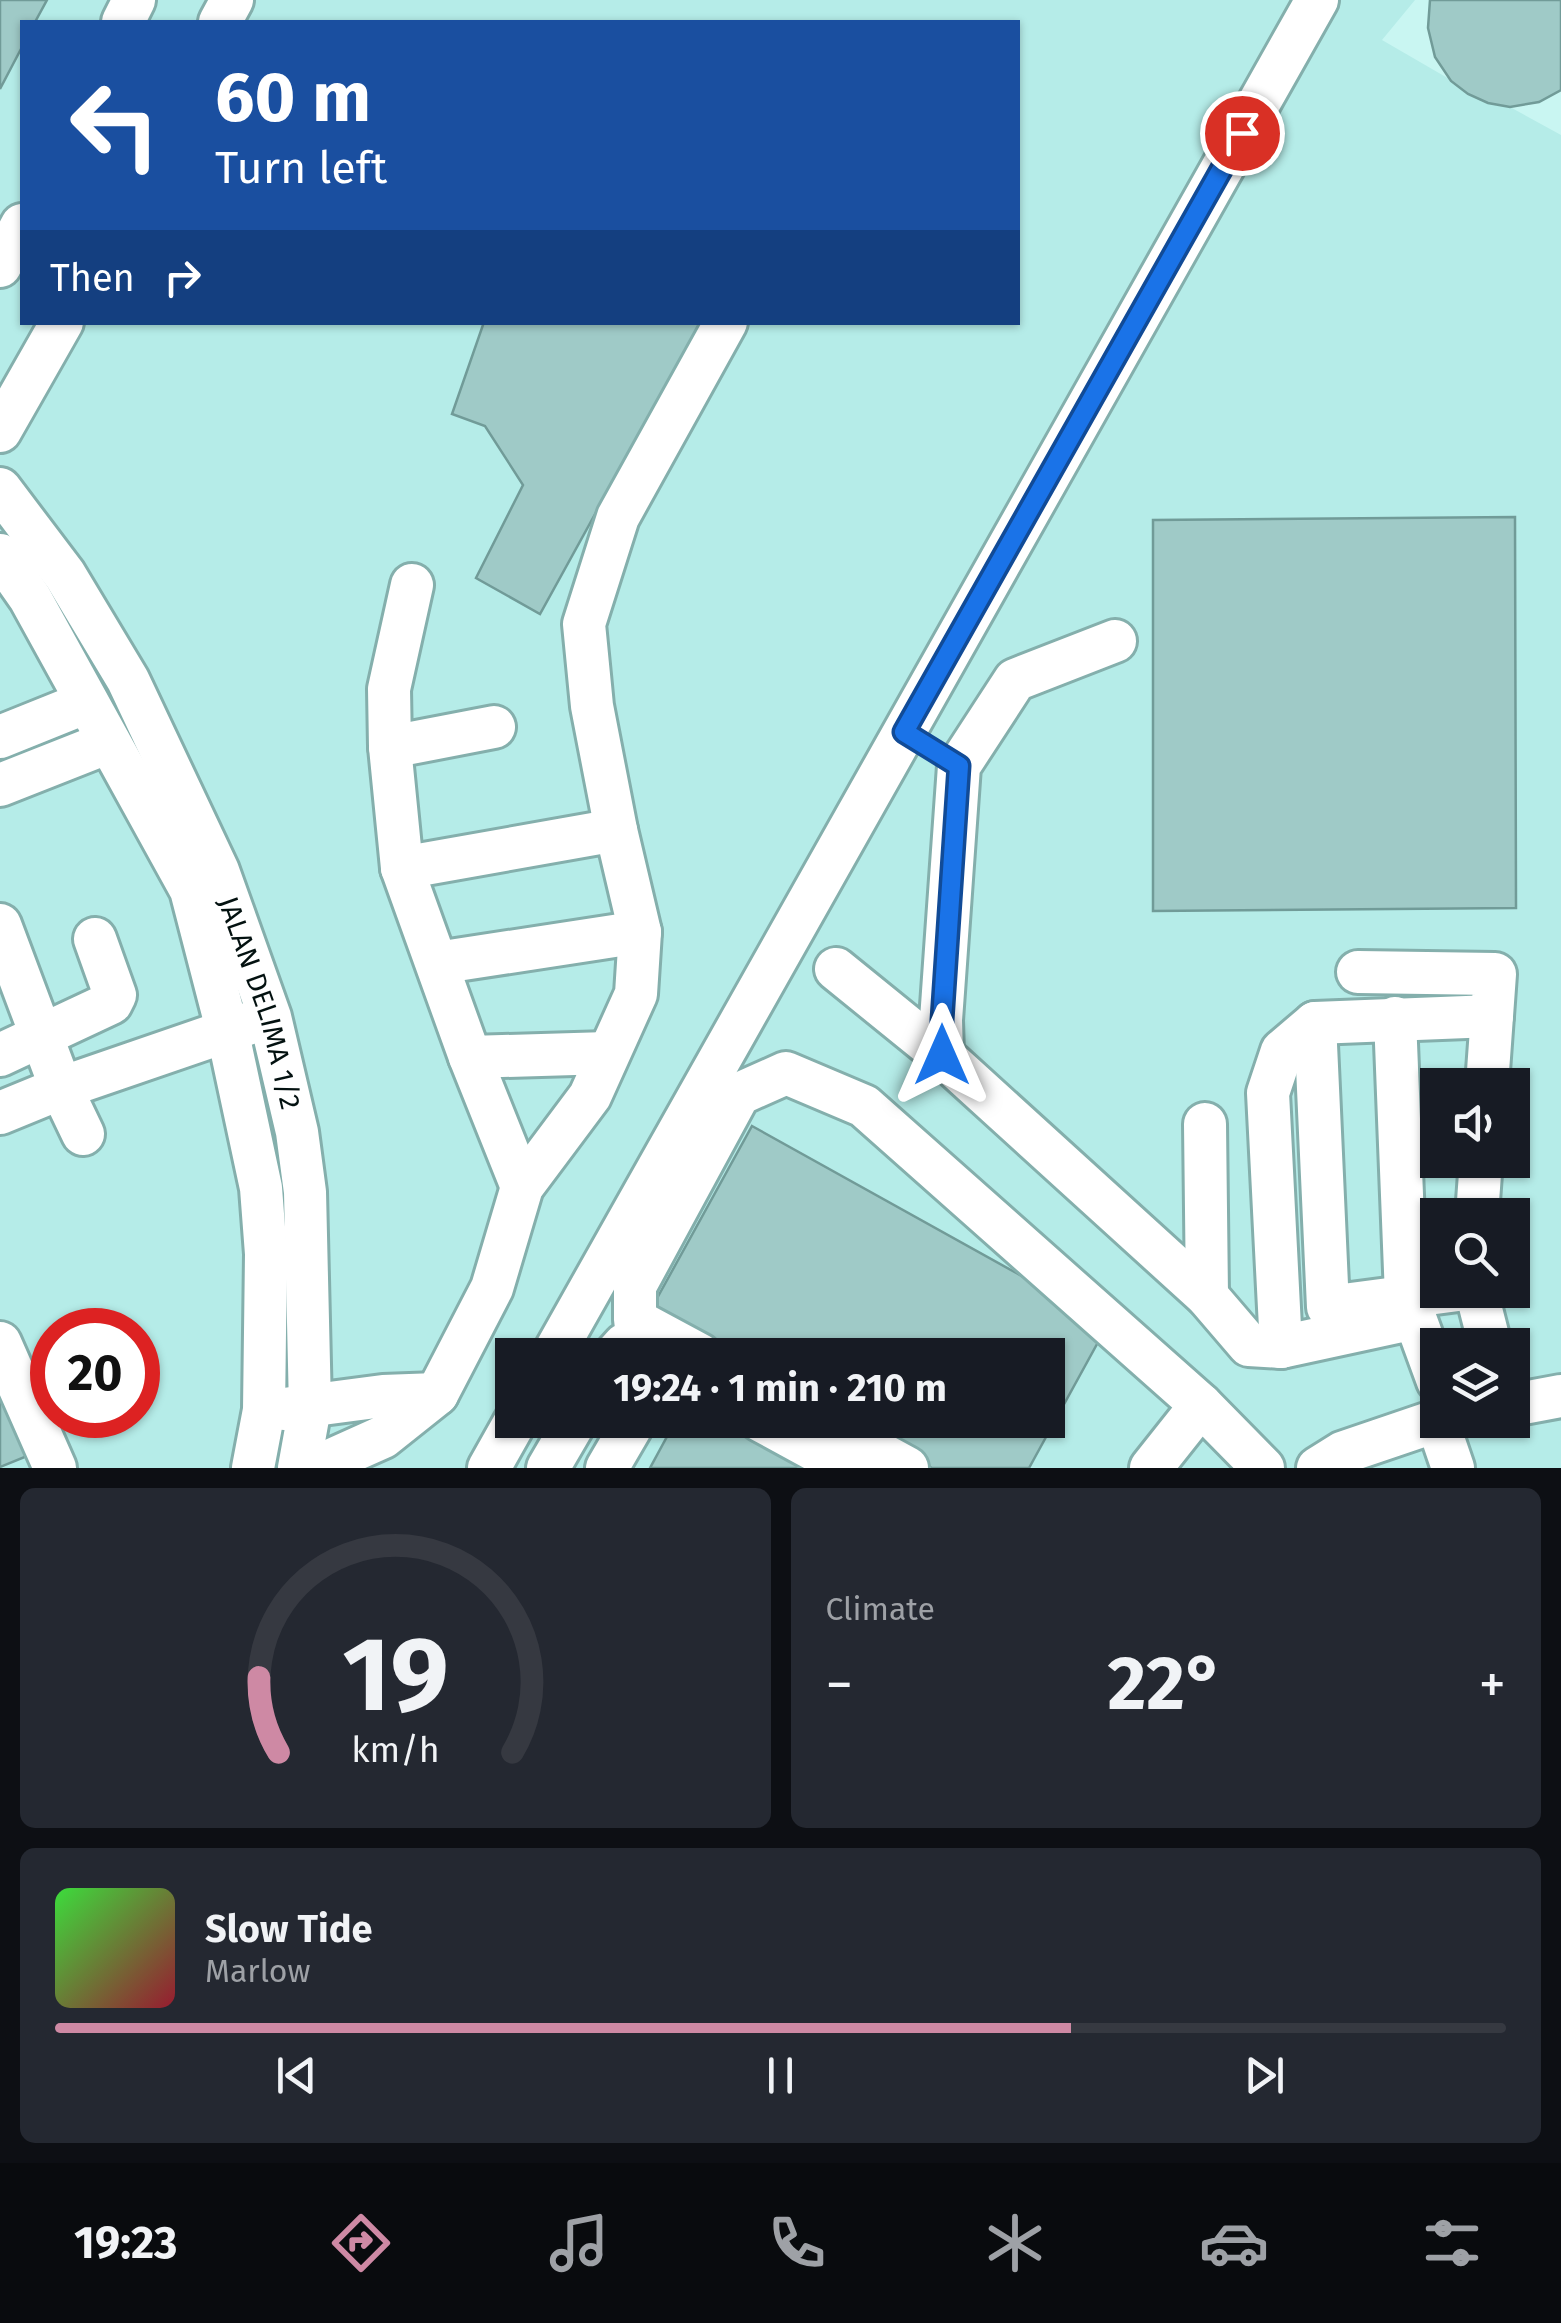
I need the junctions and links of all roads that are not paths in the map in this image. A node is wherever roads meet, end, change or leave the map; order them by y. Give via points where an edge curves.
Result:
1 (1317, 0) edge
2 (60, 325) edge
3 (724, 325) edge
4 (0, 430) edge
5 (8, 501) edge
6 (0, 555) edge
7 (412, 585) dead end
8 (47, 586) junction
9 (1116, 641) dead end
10 (87, 702) junction
11 (494, 726) dead end
12 (904, 732) junction
13 (0, 737) edge
14 (109, 742) junction
15 (390, 747) junction
16 (959, 766) junction
17 (0, 785) edge
18 (616, 830) junction
19 (402, 868) junction
20 (0, 925) edge
21 (640, 932) junction
22 (95, 939) dead end
23 (437, 963) junction
24 (836, 969) dead end
25 (1358, 972) dead end
26 (1492, 1016) junction
27 (270, 1017) junction
28 (1395, 1018) junction
29 (1315, 1023) junction
30 (227, 1029) junction
31 (43, 1036) junction
32 (608, 1053) junction
33 (0, 1055) edge
34 (942, 1055) junction
35 (470, 1058) junction
36 (1488, 1068) edge
37 (61, 1088) junction
38 (0, 1113) edge
39 (1205, 1124) dead end
40 (83, 1134) dead end
41 (522, 1187) junction
42 (1420, 1294) edge
43 (1207, 1296) junction
44 (1406, 1296) junction
45 (1420, 1332) edge
46 (563, 1338) edge
47 (668, 1338) edge
48 (0, 1342) edge
49 (1281, 1347) junction
50 (437, 1394) junction
51 (1561, 1396) edge
52 (1530, 1402) edge
53 (1201, 1405) junction
54 (310, 1407) junction
55 (264, 1410) junction
56 (1420, 1434) edge
57 (506, 1438) edge
58 (566, 1438) edge
59 (624, 1438) edge
60 (793, 1438) edge
61 (852, 1438) edge
62 (1444, 1438) edge
63 (1397, 1452) edge
64 (55, 1468) edge
65 (253, 1468) edge
66 (298, 1468) edge
67 (314, 1468) edge
68 (489, 1468) edge
69 (548, 1468) edge
70 (607, 1468) edge
71 (848, 1468) edge
72 (907, 1468) edge
73 (1151, 1468) edge
74 (1263, 1468) edge
75 (1318, 1468) edge
76 (1453, 1468) edge

1 - 12 street
2 - 4 street
3 - 18 street via 618,516 584,624
5 - 8 street
6 - 8 street
7 - 15 street via 389,688
8 - 10 street, JALAN DELIMA 1/2
8 - 27 street, JALAN DELIMA 1/2 via 128,680 218,871
9 - 16 street via 1015,680
10 - 13 street
10 - 14 street, JALAN DELIMA 1/2
11 - 15 street
12 - 16 street
12 - 46 street
14 - 17 street
14 - 30 street, JALAN DELIMA 1/2 via 191,890
15 - 19 street
16 - 34 street
18 - 19 street
18 - 21 street
19 - 23 street
20 - 31 street
21 - 23 street
21 - 32 street via 636,994
22 - 31 street via 112,1003
23 - 35 street
24 - 34 street
25 - 26 street via 1495,974
26 - 28 street
26 - 36 street
27 - 30 street
27 - 54 street, JALAN DELIMA 1/2 via 305,1192
28 - 29 street
28 - 44 street
29 - 44 street via 1328,1307
29 - 49 street via 1282,1051 1268,1093
30 - 37 street
30 - 55 street, JALAN DELIMA 1/2 via 261,1188
31 - 33 street
31 - 37 street
32 - 35 street
32 - 41 street via 590,1096
34 - 43 street
35 - 41 street
37 - 38 street
37 - 40 street
39 - 43 street
41 - 50 street via 492,1288
42 - 44 street
43 - 49 street via 1249,1345
45 - 49 street via 1415,1318
47 - 53 street via 635,1320 635,1286 739,1094 786,1073 864,1106
48 - 64 street
50 - 54 street
50 - 67 street via 383,1436
51 - 52 street
53 - 73 street
53 - 74 street
54 - 55 street
54 - 66 street, JALAN DELIMA 1/2
55 - 65 street, JALAN DELIMA 1/2
56 - 63 street
57 - 68 street
58 - 69 street
59 - 70 street
60 - 71 street
61 - 72 street
62 - 76 street
63 - 75 street via 1342,1453

